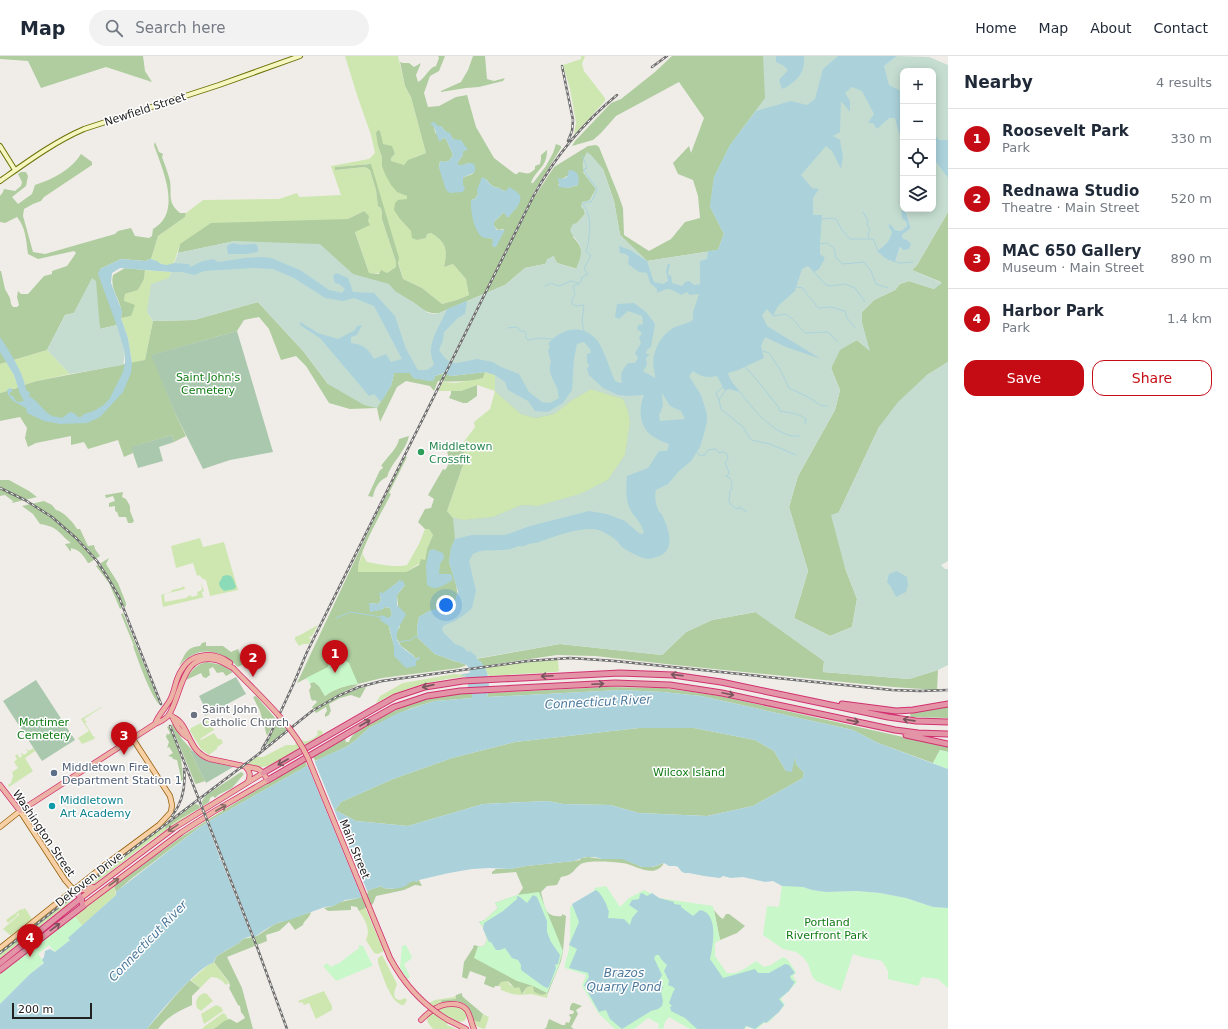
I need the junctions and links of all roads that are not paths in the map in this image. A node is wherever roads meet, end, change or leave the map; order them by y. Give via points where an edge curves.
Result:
1 (300, 56) edge
2 (0, 146) edge
3 (16, 170) junction
4 (0, 181) edge
5 (233, 668) junction
6 (798, 698) junction
7 (948, 704) edge
8 (166, 708) junction
9 (170, 712) junction
10 (948, 722) edge
11 (155, 724) junction
12 (882, 727) junction
13 (948, 734) edge
14 (133, 739) junction
15 (948, 744) edge
16 (245, 766) junction
17 (263, 773) junction
18 (268, 780) junction
19 (248, 783) junction
20 (0, 785) edge
21 (20, 811) junction
22 (0, 827) edge
23 (97, 886) junction
24 (75, 890) junction
25 (81, 898) junction
26 (72, 905) junction
27 (83, 906) junction
28 (0, 948) edge
29 (0, 963) edge
30 (1, 970) edge
31 (469, 1017) junction
32 (421, 1020) dead end
33 (458, 1026) junction
34 (466, 1029) edge
35 (474, 1029) edge

1 - 3 main road, Newfield Street via 84,129 60,140
2 - 3 main road
3 - 4 main road, Newfield Street
5 - 8 highway, Main Street via 228,662 214,656 203,655 192,659 180,671
5 - 9 highway, Main Street via 210,659 193,665 183,678
5 - 33 highway, Main Street, bridge via 283,720 301,744 390,958 400,976 427,1005
6 - 7 highway via 893,711
10 -> 6 highway via 903,720
6 -> 17 highway via 706,679 657,674 616,673 467,680 428,686 395,697
8 - 9 highway
8 - 11 highway, Main Street
9 - 11 highway, Main Street via 164,720
9 - 16 highway via 180,721 198,751 206,757
11 - 14 highway, Main Street
12 - 13 highway
12 - 15 highway
18 -> 12 highway via 394,707 427,696 468,690 615,683 670,685 722,693
14 - 21 highway, Main Street
14 - 24 main road, DeKoven Drive via 170,796 171,812 159,825
16 - 17 highway
16 - 19 highway via 250,774
17 - 18 highway
17 - 19 highway
27 -> 18 highway via 182,832
19 -> 23 highway via 174,828
20 - 21 highway, Washington Street
21 - 22 main road, Main Street
21 - 24 main road, Washington Street via 65,880
23 - 24 highway
23 - 25 highway
24 - 25 highway
24 - 26 highway
24 - 28 main road, DeKoven Drive
25 - 26 highway
25 - 27 highway
26 - 29 highway
30 -> 27 highway
31 - 32 highway via 465,1008 450,1004 435,1008
31 - 33 highway via 466,1023
31 - 35 highway
33 - 34 highway, Main Street

